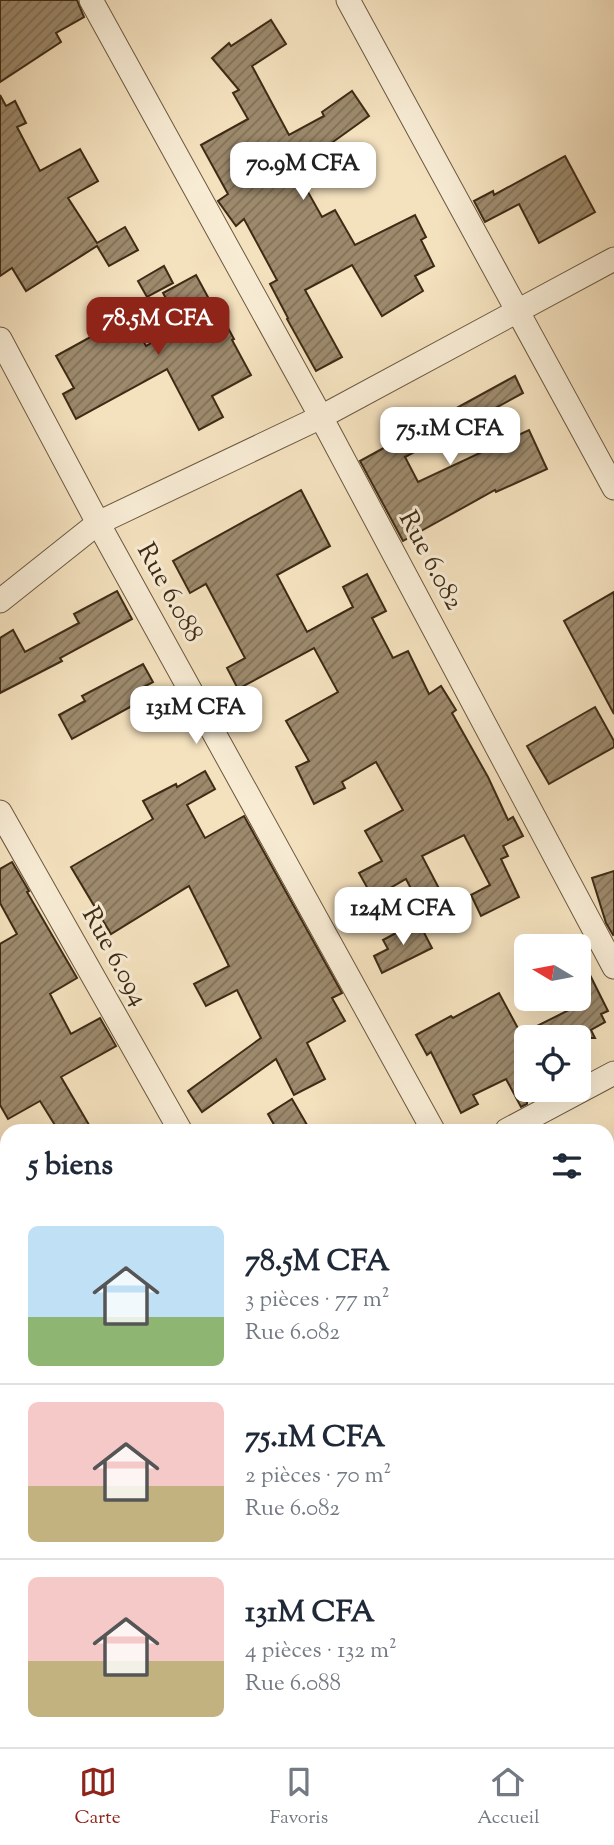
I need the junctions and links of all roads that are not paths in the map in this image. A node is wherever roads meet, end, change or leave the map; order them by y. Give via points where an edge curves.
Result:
1 (91, 0) edge
2 (348, 0) edge
3 (614, 259) edge
4 (518, 311) junction
5 (0, 339) edge
6 (321, 417) junction
7 (614, 488) edge
8 (98, 523) junction
9 (0, 601) edge
10 (0, 812) edge
11 (614, 967) edge
12 (614, 1073) edge
13 (177, 1124) edge
14 (430, 1124) edge
15 (518, 1124) edge

1 - 6 street, Rue 6.082
2 - 4 street
3 - 4 street
4 - 6 street
4 - 7 street
5 - 8 street, Rue 6.088
6 - 8 street
6 - 11 street, Rue 6.082
8 - 9 street
8 - 14 street, Rue 6.088
10 - 13 street, Rue 6.094
12 - 15 street

